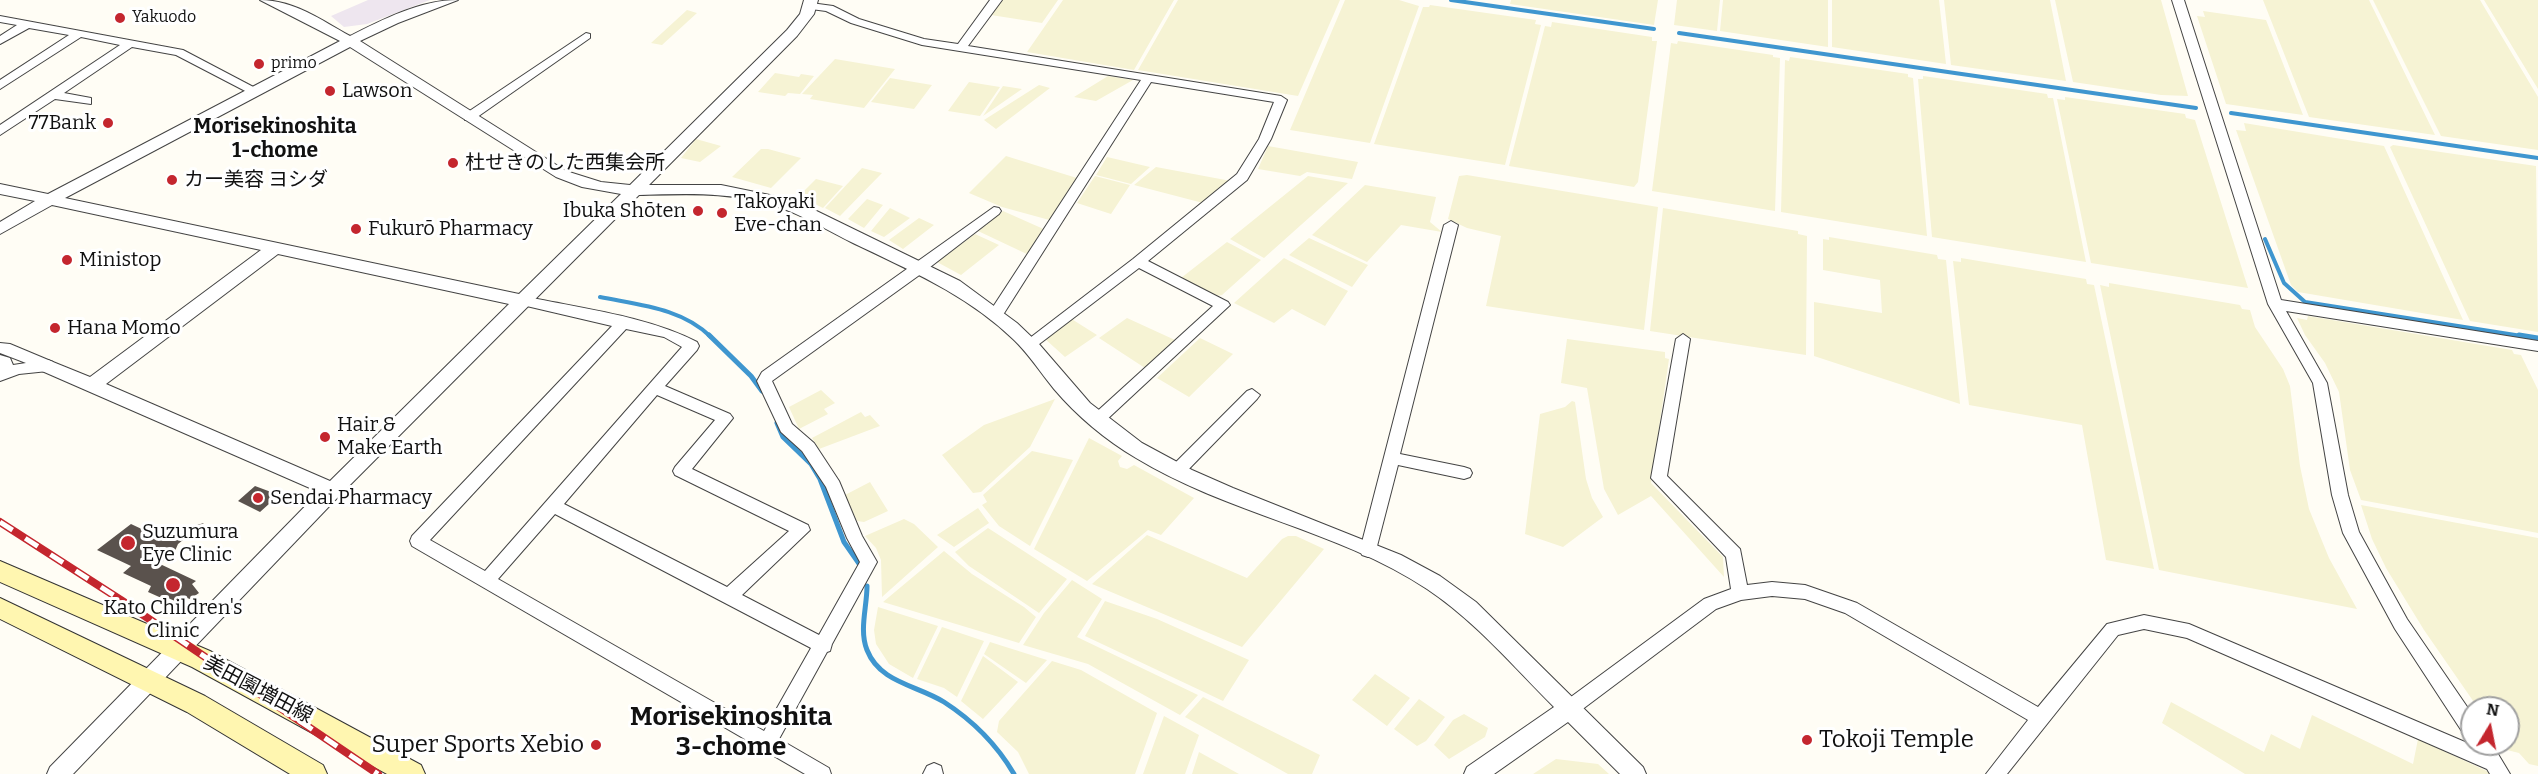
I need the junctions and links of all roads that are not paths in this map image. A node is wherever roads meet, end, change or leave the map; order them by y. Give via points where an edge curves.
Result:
1 (267, 0) edge
2 (451, 0) edge
3 (996, 0) edge
4 (2178, 0) edge
5 (811, 3) edge
6 (0, 20) edge
7 (27, 24) junction
8 (78, 34) junction
9 (586, 36) dead end
10 (0, 41) edge
11 (350, 41) junction
12 (130, 43) junction
13 (960, 49) junction
14 (1148, 78) junction
15 (0, 85) edge
16 (255, 91) junction
17 (53, 95) junction
18 (87, 101) dead end
19 (469, 117) junction
20 (0, 131) edge
21 (0, 189) edge
22 (633, 192) junction
23 (49, 200) junction
24 (994, 211) dead end
25 (1451, 225) dead end
26 (0, 229) edge
27 (276, 247) junction
28 (1138, 262) junction
29 (920, 268) junction
30 (523, 301) junction
31 (2275, 304) junction
32 (996, 314) junction
33 (623, 323) junction
34 (1683, 339) dead end
35 (1029, 344) junction
36 (2538, 346) edge
37 (0, 348) edge
38 (48, 366) junction
39 (3, 370) edge
40 (92, 385) junction
41 (657, 389) junction
42 (1251, 395) dead end
43 (1097, 420) junction
44 (1391, 458) junction
45 (1178, 470) junction
46 (1464, 473) dead end
47 (333, 490) junction
48 (554, 506) junction
49 (1368, 550) junction
50 (0, 571) edge
51 (487, 580) junction
52 (1740, 593) junction
53 (729, 596) junction
54 (0, 608) edge
55 (824, 646) junction
56 (177, 649) junction
57 (149, 679) junction
58 (1570, 708) junction
59 (2460, 712) edge
60 (2039, 717) junction
61 (767, 743) junction
62 (2489, 756) edge
63 (2498, 769) edge
64 (58, 774) edge
65 (314, 774) edge
66 (412, 774) edge
67 (822, 774) edge
68 (1475, 774) edge
69 (1635, 774) edge
70 (1995, 774) edge

1 - 11 street via 290,8
2 - 11 street via 393,20
3 - 13 street
4 - 31 street
5 - 13 street via 887,33
5 - 22 street via 792,33
6 - 7 street
7 - 8 street
7 - 10 street
8 - 12 street
8 - 15 street
9 - 19 street
11 - 16 street
11 - 19 street
12 - 16 street via 178,52
12 - 17 street
13 - 14 street
14 - 28 street via 1281,100 1265,139 1242,177
14 - 32 street
16 - 23 street
17 - 18 street
17 - 20 street
19 - 22 street via 561,174 603,189
21 - 23 street
22 - 29 street via 711,189 766,197
22 - 30 street
23 - 26 street
23 - 27 street
24 - 29 street
25 - 44 street
27 - 30 street
27 - 40 street
28 - 35 street
28 - 43 street via 1223,305
29 - 32 street
29 - 55 street via 764,381 786,428 808,447 833,485 869,562
30 - 33 street
30 - 47 street
31 - 36 street
31 - 59 street via 2320,384 2340,495 2351,533 2401,624
32 - 35 street
33 - 41 street via 668,333 692,346
33 - 51 street via 418,541
34 - 52 street via 1659,478 1734,554
35 - 43 street via 1064,388
37 - 38 street
38 - 39 street
38 - 40 street
40 - 47 street
41 - 48 street
41 - 53 street via 725,418 681,471 802,530
42 - 45 street
43 - 45 street via 1119,439
44 - 46 street
44 - 49 street
45 - 49 street
47 - 56 street
48 - 51 street
48 - 53 street
49 - 58 street via 1451,593
50 - 56 main road, 美田園増田線
51 - 61 street
52 - 58 street via 1693,615
52 - 60 street via 1772,589 1805,592 1851,608
53 - 55 street
54 - 57 main road, 美田園増田線
55 - 61 street
56 - 57 street
56 - 66 main road, 美田園増田線
57 - 64 street
57 - 65 main road, 美田園増田線
58 - 68 street
58 - 69 street
60 - 63 street via 2113,629 2134,623 2157,623 2189,631
60 - 70 street
61 - 67 street
62 - 63 street

